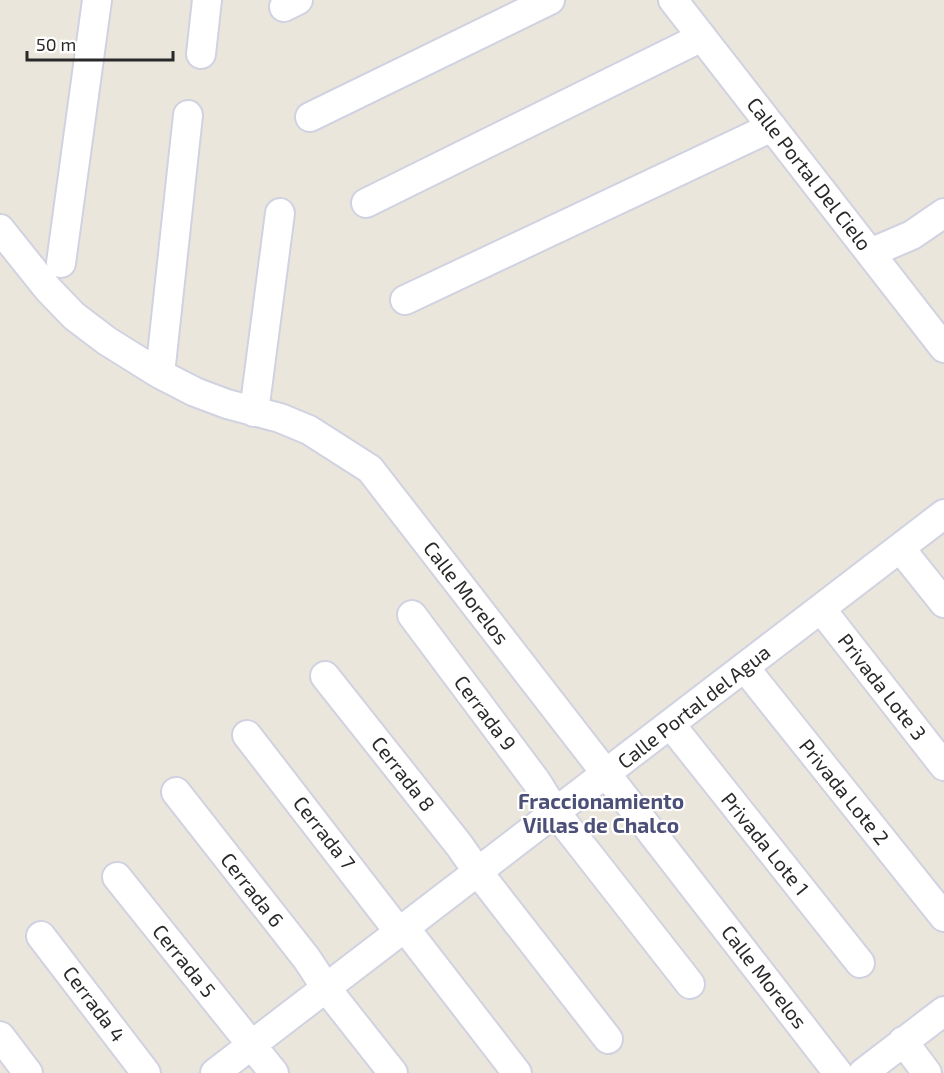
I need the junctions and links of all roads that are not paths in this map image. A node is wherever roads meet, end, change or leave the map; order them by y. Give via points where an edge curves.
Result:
1 (97, 0) edge
2 (207, 0) edge
3 (550, 0) edge
4 (673, 0) edge
5 (702, 37) junction
6 (201, 54) dead end
7 (188, 115) dead end
8 (310, 117) dead end
9 (772, 127) junction
10 (366, 203) dead end
11 (280, 213) dead end
12 (944, 213) edge
13 (0, 229) edge
14 (870, 253) junction
15 (61, 263) dead end
16 (405, 300) dead end
17 (944, 348) edge
18 (160, 374) junction
19 (254, 412) junction
20 (944, 514) edge
21 (900, 548) junction
22 (944, 603) edge
23 (821, 609) junction
24 (412, 615) dead end
25 (745, 668) junction
26 (325, 676) dead end
27 (670, 725) junction
28 (247, 735) dead end
29 (944, 766) edge
30 (606, 775) junction
31 (176, 792) dead end
32 (556, 813) junction
33 (478, 873) junction
34 (117, 877) dead end
35 (944, 917) edge
36 (402, 930) junction
37 (42, 936) dead end
38 (860, 963) dead end
39 (690, 984) dead end
40 (326, 988) junction
41 (944, 1011) edge
42 (0, 1036) edge
43 (608, 1039) dead end
44 (903, 1041) junction
45 (252, 1045) junction
46 (28, 1073) edge
47 (146, 1073) edge
48 (215, 1073) edge
49 (274, 1073) edge
50 (393, 1073) edge
51 (517, 1073) edge
52 (838, 1073) edge
53 (862, 1073) edge
54 (927, 1073) edge

1 - 15 street
2 - 6 street
3 - 8 street
4 - 5 street, Calle Portal Del Cielo
5 - 9 street, Calle Portal Del Cielo
5 - 10 street
7 - 18 street
9 - 14 street, Calle Portal Del Cielo
9 - 16 street
11 - 19 street
12 - 14 street via 912,235
13 - 18 street, Calle Morelos via 74,316
14 - 17 street, Calle Portal Del Cielo
18 - 19 street, Calle Morelos via 195,392
19 - 30 street, Calle Morelos via 309,430 370,469
20 - 21 street, Calle Portal del Agua
21 - 22 street
21 - 23 street, Calle Portal del Agua
23 - 25 street, Calle Portal del Agua
23 - 29 street, Privada Lote 3
24 - 32 street, Cerrada 9
25 - 27 street, Calle Portal del Agua
25 - 35 street, Privada Lote 2
26 - 33 street, Cerrada 8
27 - 30 street, Calle Portal del Agua
27 - 38 street, Privada Lote 1
28 - 36 street, Cerrada 7
30 - 32 street, Calle Portal del Agua
30 - 52 street, Calle Morelos
31 - 40 street, Cerrada 6
32 - 33 street, Calle Portal del Agua
32 - 39 street, Cerrada 9
33 - 36 street, Calle Portal del Agua
33 - 43 street, Cerrada 8
34 - 45 street, Cerrada 5
36 - 40 street, Calle Portal del Agua
36 - 51 street, Cerrada 7
37 - 47 street, Cerrada 4
40 - 45 street, Calle Portal del Agua
40 - 50 street, Cerrada 6
41 - 44 street
42 - 46 street
44 - 53 street
44 - 54 street
45 - 48 street, Calle Portal del Agua
45 - 49 street, Cerrada 5

